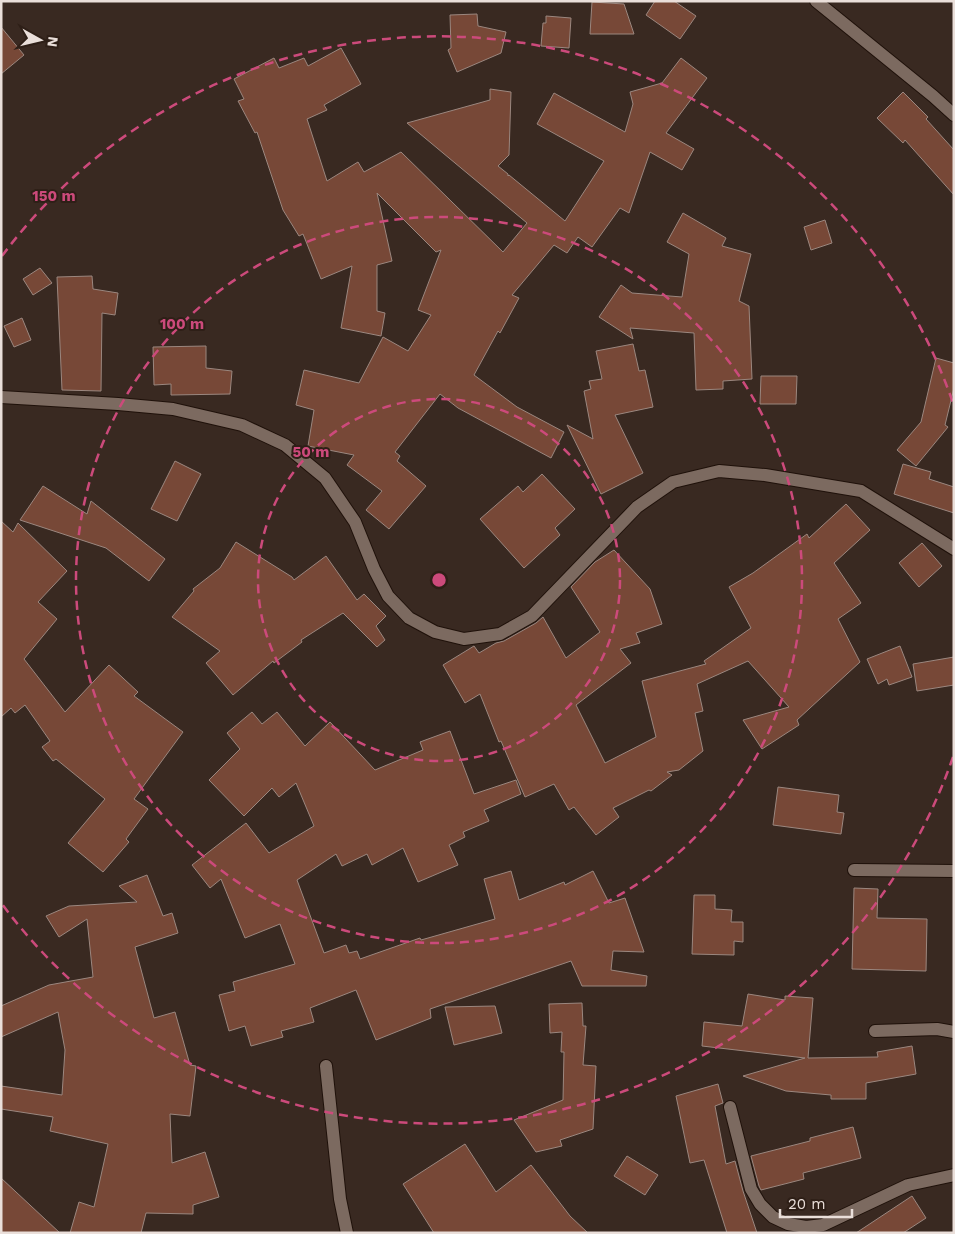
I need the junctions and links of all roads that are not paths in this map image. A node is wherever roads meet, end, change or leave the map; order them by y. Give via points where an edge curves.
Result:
1 (816, 1) edge
2 (954, 115) edge
3 (1, 396) edge
4 (954, 550) edge
5 (854, 870) dead end
6 (954, 871) edge
7 (875, 1031) dead end
8 (954, 1032) edge
9 (326, 1066) dead end
10 (730, 1107) dead end
11 (954, 1174) edge
12 (348, 1233) edge

1 - 2 street
3 - 4 street via 173,409 242,425 285,445 326,478 355,522 388,596 409,618 435,632 464,639 500,634 532,616 637,507 673,482 719,471 860,491
5 - 6 street
7 - 8 street via 937,1029
9 - 12 street via 340,1199
10 - 11 street via 751,1189 773,1217 788,1224 806,1227 823,1224 908,1185

